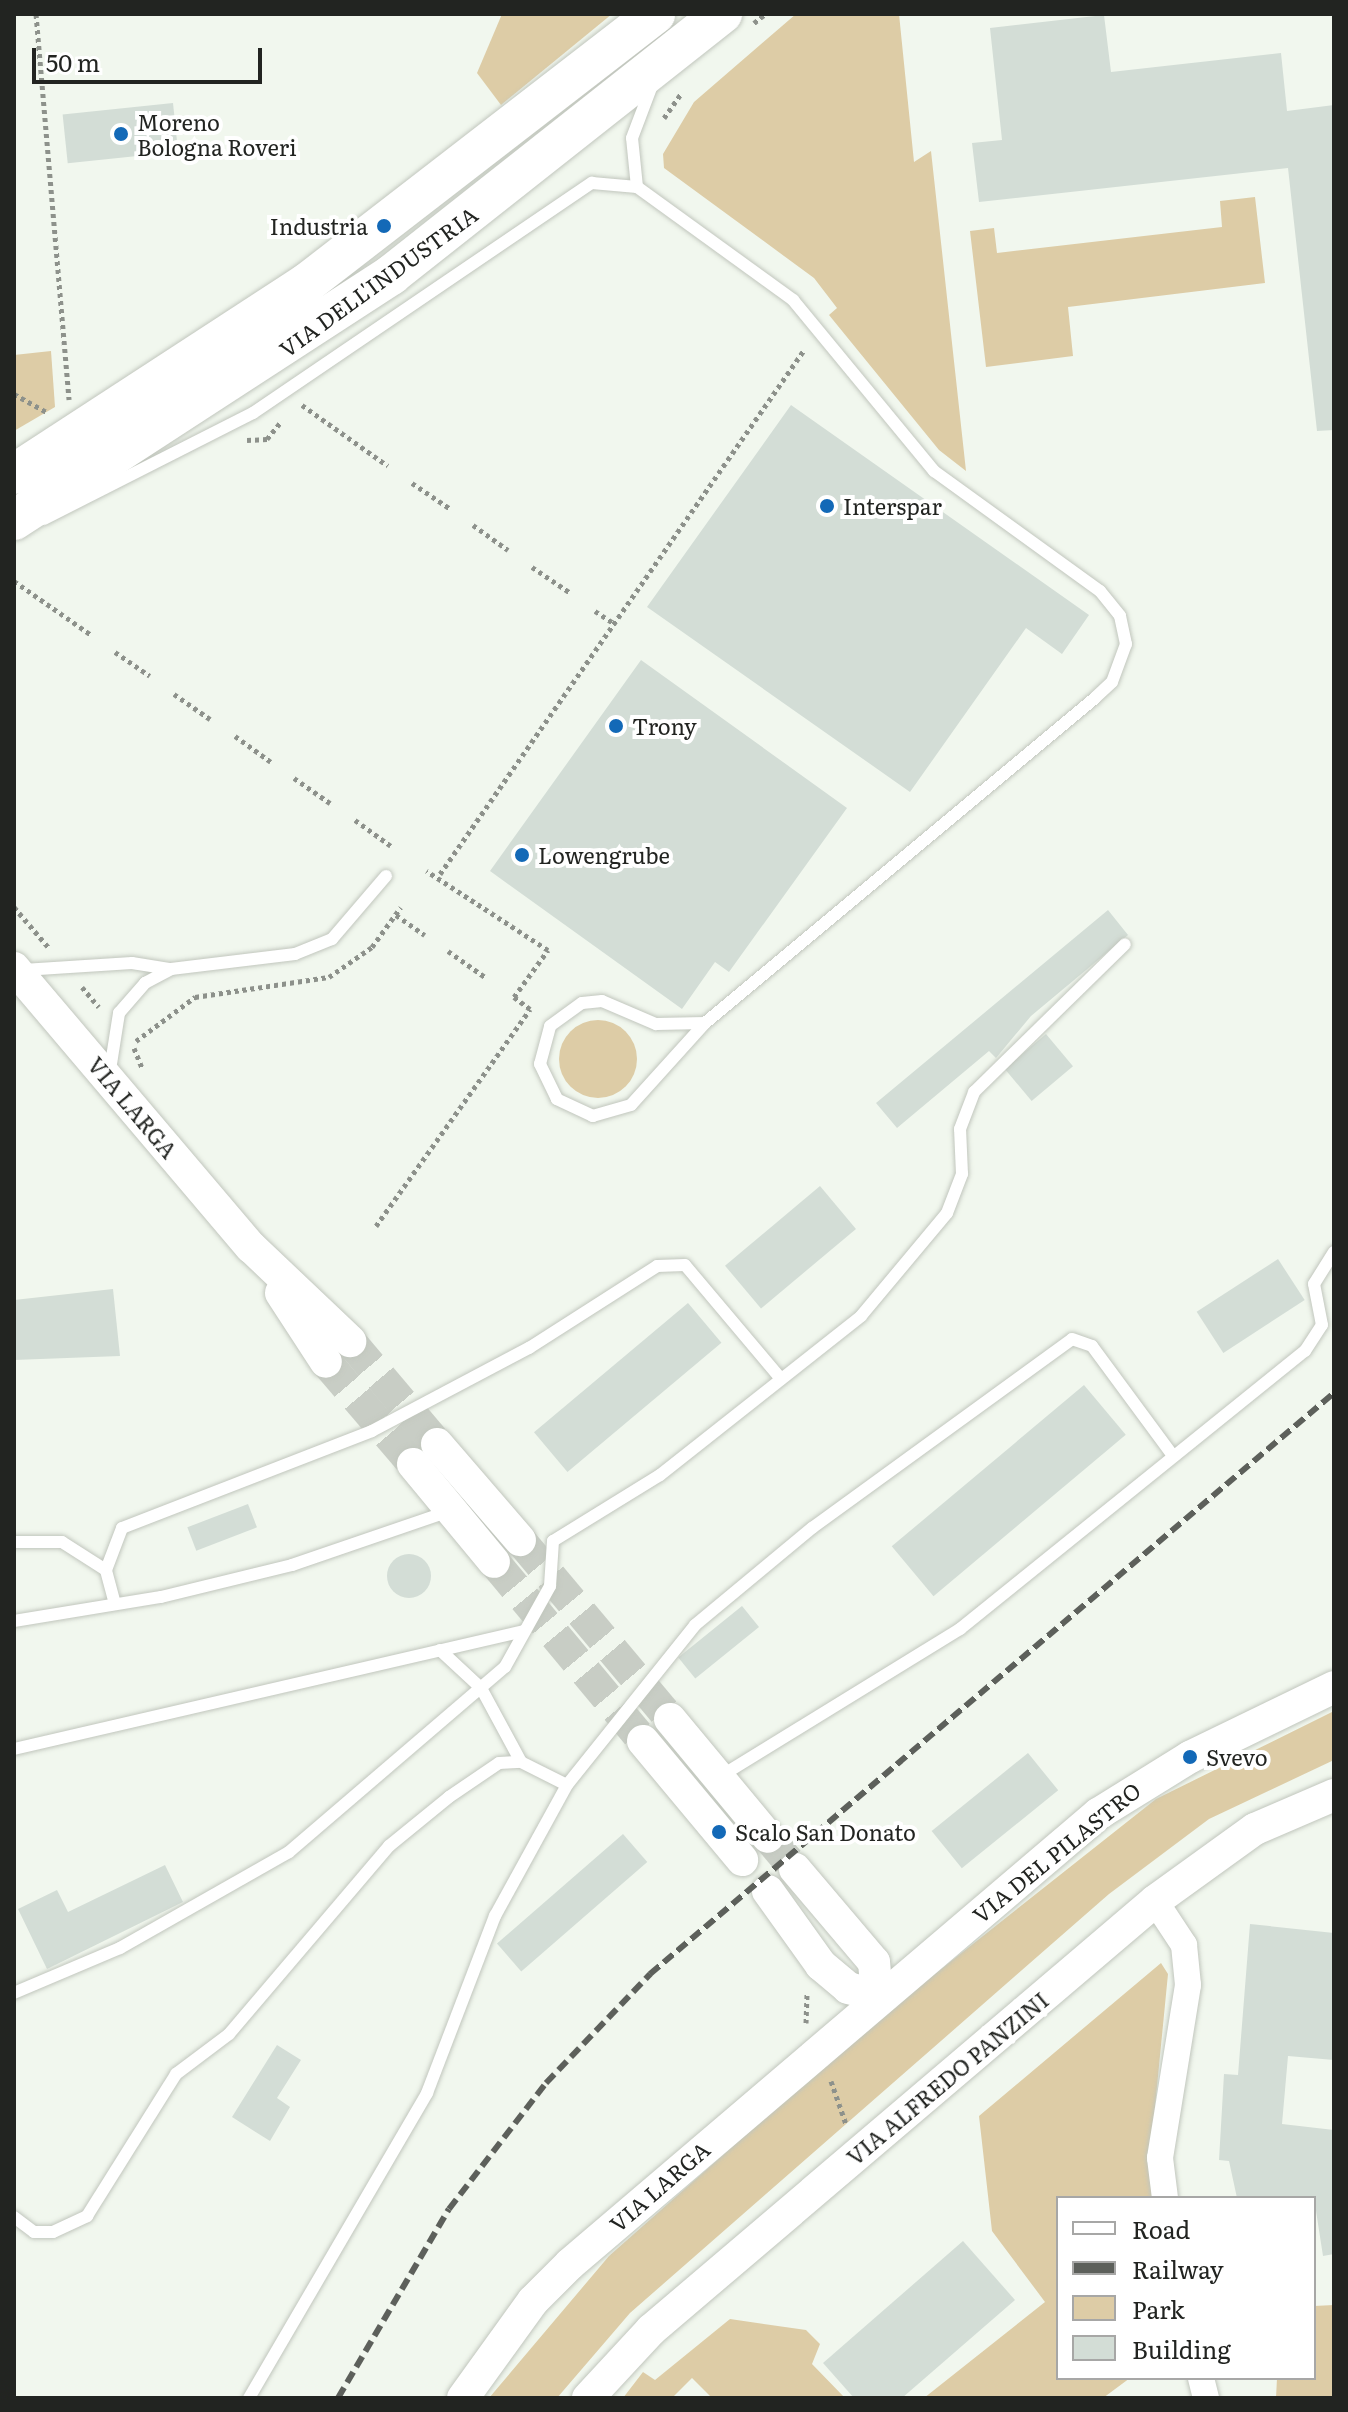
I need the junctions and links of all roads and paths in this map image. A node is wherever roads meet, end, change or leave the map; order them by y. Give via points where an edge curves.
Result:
1 (36, 14) edge
2 (655, 14) edge
3 (765, 14) edge
4 (734, 22) edge
5 (683, 67) junction
6 (659, 126) dead end
7 (637, 187) junction
8 (794, 338) dead end
9 (14, 394) edge
10 (301, 405) dead end
11 (70, 411) dead end
12 (285, 417) dead end
13 (59, 418) dead end
14 (267, 439) dead end
15 (388, 466) dead end
16 (14, 474) edge
17 (412, 483) dead end
18 (449, 508) dead end
19 (14, 520) edge
20 (473, 525) dead end
21 (14, 528) edge
22 (508, 550) dead end
23 (532, 567) dead end
24 (14, 581) edge
25 (569, 592) dead end
26 (595, 611) dead end
27 (615, 624) junction
28 (90, 634) dead end
29 (115, 652) dead end
30 (150, 676) dead end
31 (174, 694) dead end
32 (210, 719) dead end
33 (235, 736) dead end
34 (271, 762) dead end
35 (294, 778) dead end
36 (330, 803) dead end
37 (355, 820) dead end
38 (391, 846) dead end
39 (427, 871) dead end
40 (440, 874) junction
41 (386, 876) dead end
42 (14, 907) edge
43 (401, 907) dead end
44 (396, 915) junction
45 (425, 935) dead end
46 (1125, 944) dead end
47 (448, 951) dead end
48 (57, 957) dead end
49 (15, 969) edge
50 (171, 969) junction
51 (485, 977) dead end
52 (77, 980) dead end
53 (106, 1015) dead end
54 (705, 1023) junction
55 (132, 1045) dead end
56 (111, 1082) junction
57 (376, 1226) dead end
58 (1334, 1252) edge
59 (338, 1352) tunnel mouth
60 (781, 1379) junction
61 (1173, 1456) junction
62 (450, 1511) junction
63 (520, 1540) tunnel mouth
64 (14, 1542) edge
65 (494, 1562) tunnel mouth
66 (106, 1570) junction
67 (115, 1604) junction
68 (14, 1621) edge
69 (524, 1631) junction
70 (440, 1650) junction
71 (1334, 1687) edge
72 (481, 1688) junction
73 (670, 1719) tunnel mouth
74 (643, 1741) tunnel mouth
75 (14, 1749) edge
76 (521, 1762) junction
77 (718, 1778) junction
78 (567, 1785) junction
79 (1334, 1795) edge
80 (768, 1837) tunnel mouth
81 (742, 1860) tunnel mouth
82 (795, 1869) tunnel mouth
83 (768, 1891) tunnel mouth
84 (1155, 1901) junction
85 (14, 1993) edge
86 (877, 1995) junction
87 (1165, 2196) edge
88 (14, 2217) edge
89 (249, 2398) edge
90 (463, 2398) edge
91 (588, 2398) edge

1 - 11 path
2 - 16 main road, VIA DELL'INDUSTRIA via 307,283
3 - 4 path
4 - 5 main road, VIA DELL'INDUSTRIA
5 - 6 path
5 - 7 lane via 636,120 630,151
5 - 19 main road, VIA DELL'INDUSTRIA via 391,275
7 - 21 lane via 582,186 253,413 63,513
7 - 54 lane via 793,300 934,471 1100,591 1120,616 1126,644 1112,682 1095,698
8 - 27 path via 806,352
9 - 13 path
10 - 15 path
12 - 14 path
17 - 18 path
20 - 22 path
23 - 25 path
24 - 28 path
26 - 27 path
27 - 40 path
29 - 30 path
31 - 32 path
33 - 34 path
35 - 36 path
37 - 38 path
39 - 40 path
40 - 57 path via 548,950 514,997 530,1009
41 - 50 lane via 341,931 315,948
42 - 48 path
43 - 44 path
44 - 45 path
44 - 55 path via 372,947 329,977 195,997
46 - 60 lane via 988,1072 960,1129 962,1174 947,1213 861,1316
47 - 51 path
49 - 50 lane via 132,963
49 - 56 street, VIA LARGA
50 - 56 lane via 145,983 119,1013
52 - 53 path
54 - 54 lane via 656,1024 622,1006 582,1003 550,1026 540,1064 546,1084 574,1111 613,1114 631,1105
56 - 59 street, VIA LARGA
58 - 61 lane via 1314,1284 1322,1325 1305,1351
60 - 66 lane via 685,1265 657,1266 529,1348 372,1431 122,1528
60 - 69 lane via 660,1475 553,1541 550,1586
61 - 77 lane via 949,1637
61 - 78 lane via 1092,1346 1072,1339 1052,1347 1023,1376 812,1528 695,1625
62 - 63 street via 425,1454
62 - 65 street
62 - 67 lane via 292,1565
64 - 66 lane via 62,1542
66 - 67 lane
67 - 68 lane
69 - 70 lane
69 - 72 lane via 505,1667
70 - 72 lane
70 - 75 lane
71 - 86 street, VIA DEL PILASTRO via 1142,1783
72 - 76 lane
72 - 85 lane via 289,1852 120,1948
73 - 77 street
74 - 81 street
76 - 78 lane
76 - 88 lane via 499,1763 389,1846 229,2034 176,2074 87,2216 53,2232 34,2232
77 - 80 street
78 - 89 lane via 495,1916 413,2120
79 - 84 street, VIA ALFREDO PANZINI via 1255,1829
82 - 86 street via 874,1962
83 - 86 street via 821,1965 848,1988
84 - 87 street via 1184,1945 1188,1985 1160,2158
84 - 91 street, VIA ALFREDO PANZINI via 651,2330
86 - 90 street, VIA LARGA via 570,2264 533,2301

